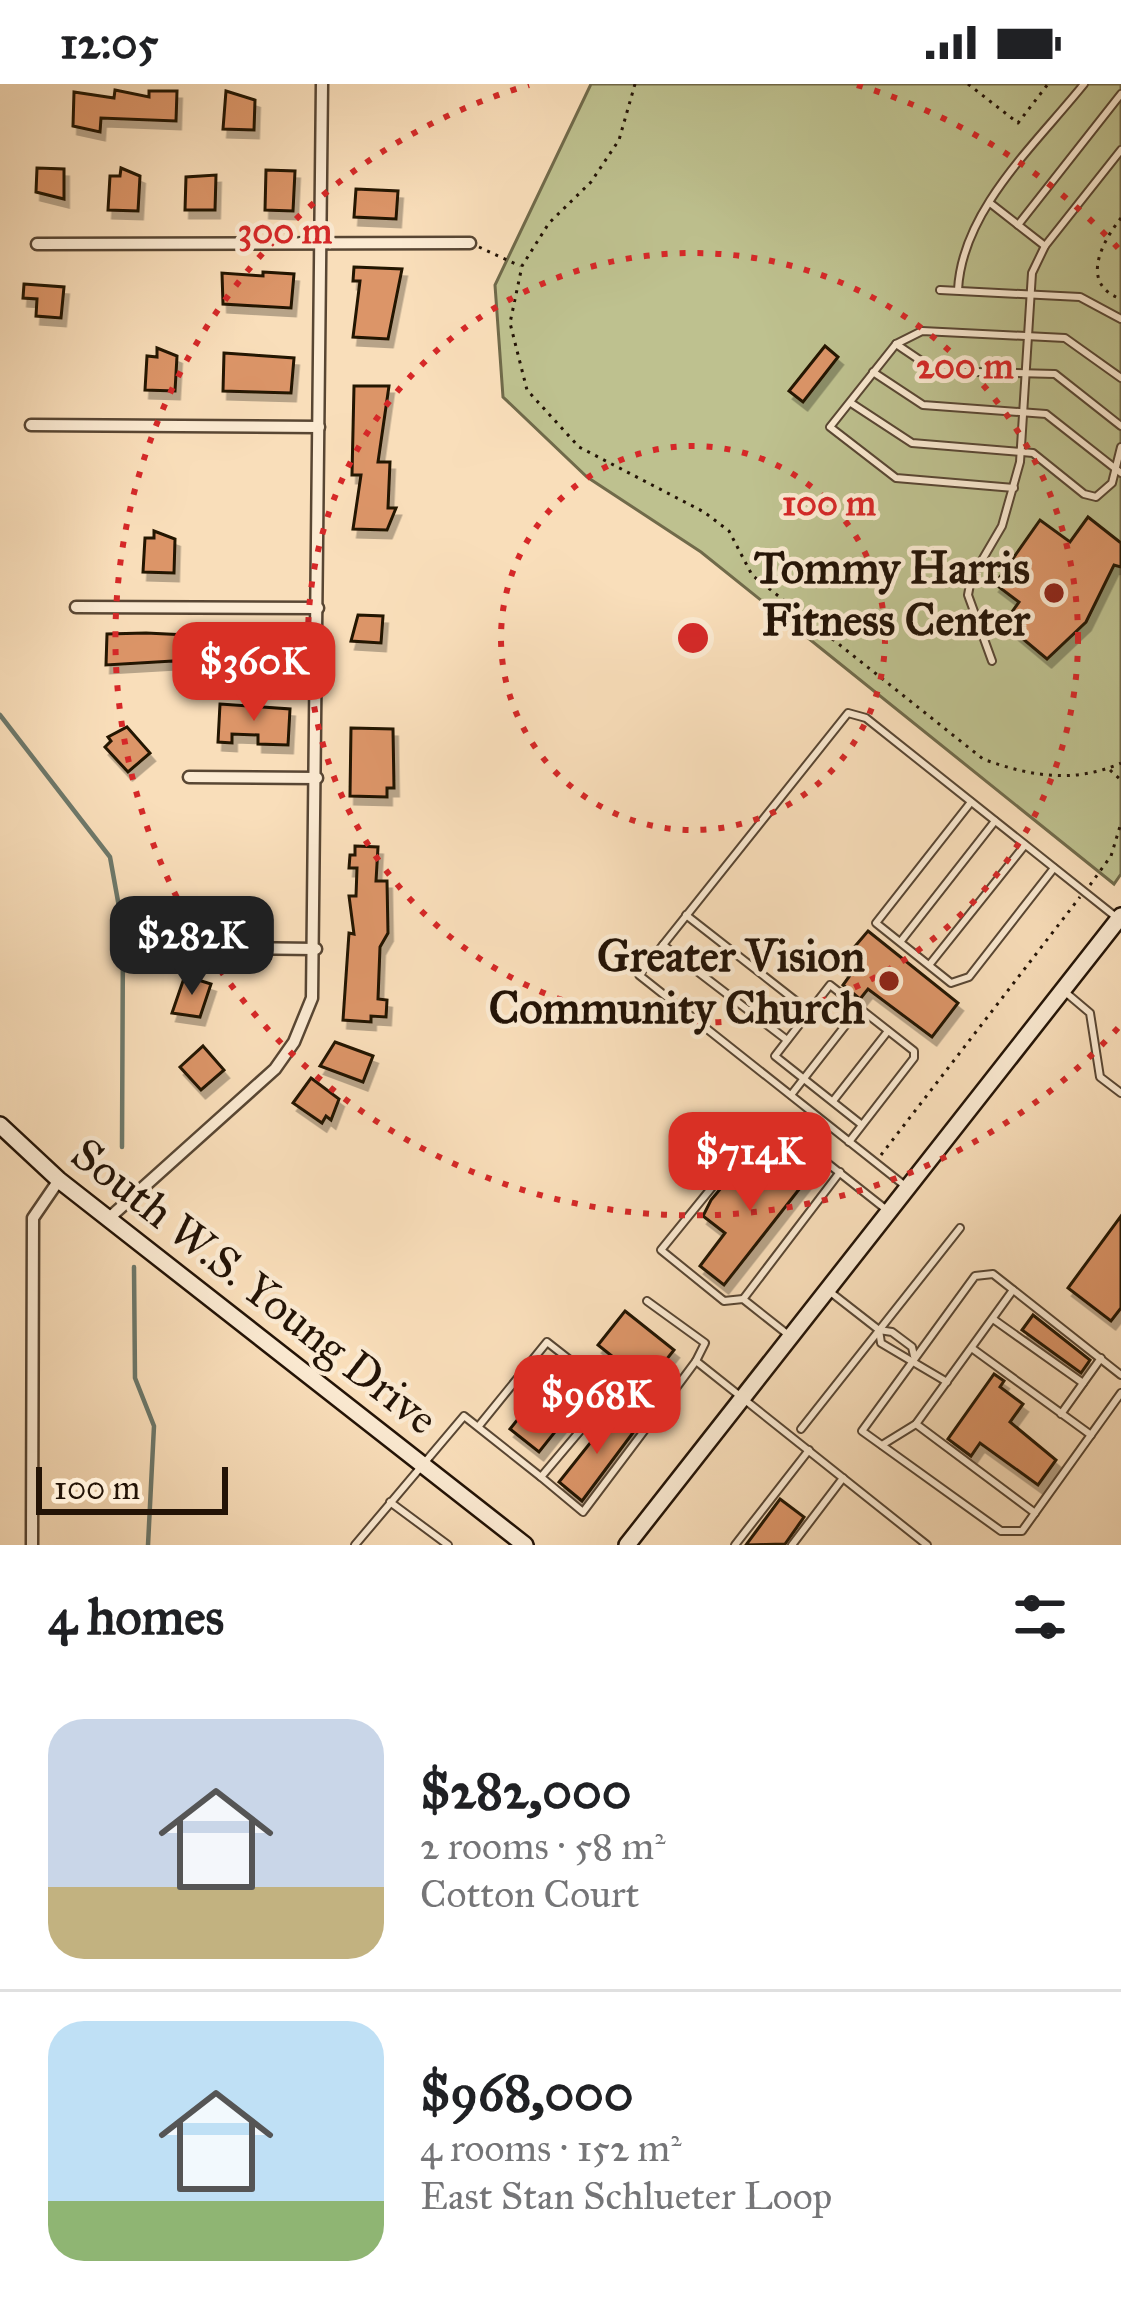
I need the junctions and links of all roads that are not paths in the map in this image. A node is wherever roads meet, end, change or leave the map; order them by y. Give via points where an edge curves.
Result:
1 (322, 84) edge
2 (1084, 84) edge
3 (1121, 94) edge
4 (1121, 150) edge
5 (990, 203) junction
6 (1018, 225) junction
7 (470, 243) road end
8 (37, 244) dead end
9 (320, 246) junction
10 (1046, 246) junction
11 (940, 290) dead end
12 (958, 290) junction
13 (1030, 294) junction
14 (1121, 319) edge
15 (1028, 337) junction
16 (896, 344) junction
17 (873, 373) junction
18 (1025, 373) junction
19 (1121, 378) edge
20 (850, 402) junction
21 (1023, 410) junction
22 (31, 425) dead end
23 (1121, 426) edge
24 (319, 427) junction
25 (1121, 447) edge
26 (1021, 449) junction
27 (1118, 471) edge
28 (1014, 488) junction
29 (76, 607) dead end
30 (318, 608) junction
31 (992, 661) dead end
32 (189, 778) dead end
33 (317, 778) junction
34 (971, 802) junction
35 (994, 820) junction
36 (1025, 844) junction
37 (1054, 868) junction
38 (686, 915) junction
39 (1120, 918) edge
40 (900, 942) junction
41 (663, 945) junction
42 (228, 948) dead end
43 (316, 949) junction
44 (929, 966) junction
45 (1064, 991) junction
46 (860, 1008) junction
47 (810, 1012) junction
48 (888, 1030) junction
49 (787, 1040) junction
50 (804, 1078) junction
51 (1121, 1093) edge
52 (791, 1096) junction
53 (833, 1101) junction
54 (0, 1125) edge
55 (862, 1125) junction
56 (849, 1142) junction
57 (840, 1172) junction
58 (59, 1180) junction
59 (910, 1189) junction
60 (891, 1213) junction
61 (109, 1219) junction
62 (960, 1228) dead end
63 (1013, 1290) junction
64 (830, 1291) junction
65 (743, 1299) junction
66 (647, 1301) dead end
67 (993, 1318) junction
68 (879, 1330) junction
69 (792, 1338) junction
70 (971, 1348) junction
71 (1100, 1358) junction
72 (914, 1359) junction
73 (696, 1361) junction
74 (1121, 1375) edge
75 (947, 1382) junction
76 (1083, 1383) junction
77 (612, 1393) junction
78 (1121, 1394) edge
79 (744, 1398) junction
80 (1061, 1414) junction
81 (650, 1424) junction
82 (916, 1424) junction
83 (478, 1427) junction
84 (802, 1429) dead end
85 (1091, 1435) junction
86 (882, 1445) junction
87 (808, 1450) junction
88 (422, 1465) junction
89 (541, 1478) junction
90 (843, 1478) junction
91 (390, 1502) junction
92 (1035, 1513) junction
93 (915, 1535) junction
94 (745, 1540) edge
95 (442, 1543) edge
96 (32, 1545) edge
97 (355, 1545) edge
98 (525, 1545) edge
99 (627, 1545) edge
100 (735, 1545) edge
101 (792, 1545) edge
102 (908, 1545) edge
103 (927, 1545) edge

1 - 9 street
2 - 5 lane
3 - 6 lane
4 - 10 lane
5 - 6 lane
5 - 12 lane via 965,241
6 - 10 lane
7 - 9 street
8 - 9 street
9 - 24 street
10 - 13 lane
11 - 12 lane
12 - 13 lane
13 - 14 lane via 1094,301
13 - 15 lane
15 - 16 lane via 922,331
15 - 18 lane
15 - 19 lane via 1074,341
16 - 17 lane
16 - 18 lane via 936,371
17 - 20 lane
17 - 21 lane via 922,405
18 - 21 lane
18 - 23 lane via 1064,378
20 - 26 lane via 912,443
20 - 28 lane via 830,428 886,474
21 - 26 lane
21 - 27 lane via 1046,413
22 - 24 street
24 - 30 street
25 - 27 lane
26 - 27 lane via 1096,496
26 - 28 lane
28 - 31 lane via 968,595
29 - 30 street
30 - 33 street
32 - 33 street
33 - 43 street
34 - 35 lane
34 - 38 lane via 866,718 848,713
34 - 40 lane via 876,923
35 - 36 lane
35 - 40 lane
36 - 37 lane
36 - 44 lane
37 - 39 lane
37 - 44 lane via 969,977 951,983
38 - 41 lane
38 - 47 lane
39 - 45 main road
40 - 44 lane
41 - 49 lane
41 - 52 lane via 639,975
42 - 43 street
43 - 61 street via 308,1012 286,1054
45 - 51 lane via 1090,1013 1100,1077
45 - 59 main road
46 - 47 lane via 830,985
46 - 48 lane
46 - 50 lane
47 - 49 lane
48 - 53 lane
48 - 55 lane via 914,1058
49 - 50 lane via 775,1056
50 - 52 lane
50 - 53 lane
52 - 56 lane
53 - 55 lane
54 - 58 main road, South W.S. Young Drive
55 - 56 lane
56 - 59 lane
57 - 60 lane
57 - 65 lane
57 - 65 lane via 769,1117 661,1250 724,1301
58 - 61 main road, South W.S. Young Drive
58 - 96 street via 33,1218
59 - 60 main road
60 - 64 main road
61 - 88 main road, South W.S. Young Drive
62 - 68 lane
63 - 67 lane
63 - 71 lane
63 - 72 lane via 993,1274 975,1276
64 - 68 lane
64 - 69 main road
65 - 69 lane
66 - 73 lane via 705,1343
67 - 70 lane
67 - 76 lane
68 - 72 lane via 912,1347
68 - 72 lane via 881,1343
68 - 84 lane
69 - 79 main road
70 - 75 lane
70 - 80 lane
71 - 74 lane
71 - 76 lane
72 - 75 lane
72 - 86 lane via 862,1431
73 - 79 lane
73 - 81 lane
75 - 82 lane
76 - 80 lane
77 - 81 lane
77 - 83 lane via 548,1342
77 - 89 lane
78 - 85 lane
79 - 87 lane
79 - 99 main road
80 - 85 lane
81 - 89 lane via 583,1512
82 - 86 lane
82 - 92 lane
83 - 88 lane via 464,1416
83 - 89 lane
85 - 92 lane
86 - 92 lane via 1001,1531 1022,1531
87 - 90 lane
87 - 94 lane
88 - 91 lane
88 - 98 main road, South W.S. Young Drive
90 - 93 lane
90 - 101 lane
91 - 95 lane
91 - 97 lane
93 - 102 lane
93 - 103 lane
94 - 100 lane

